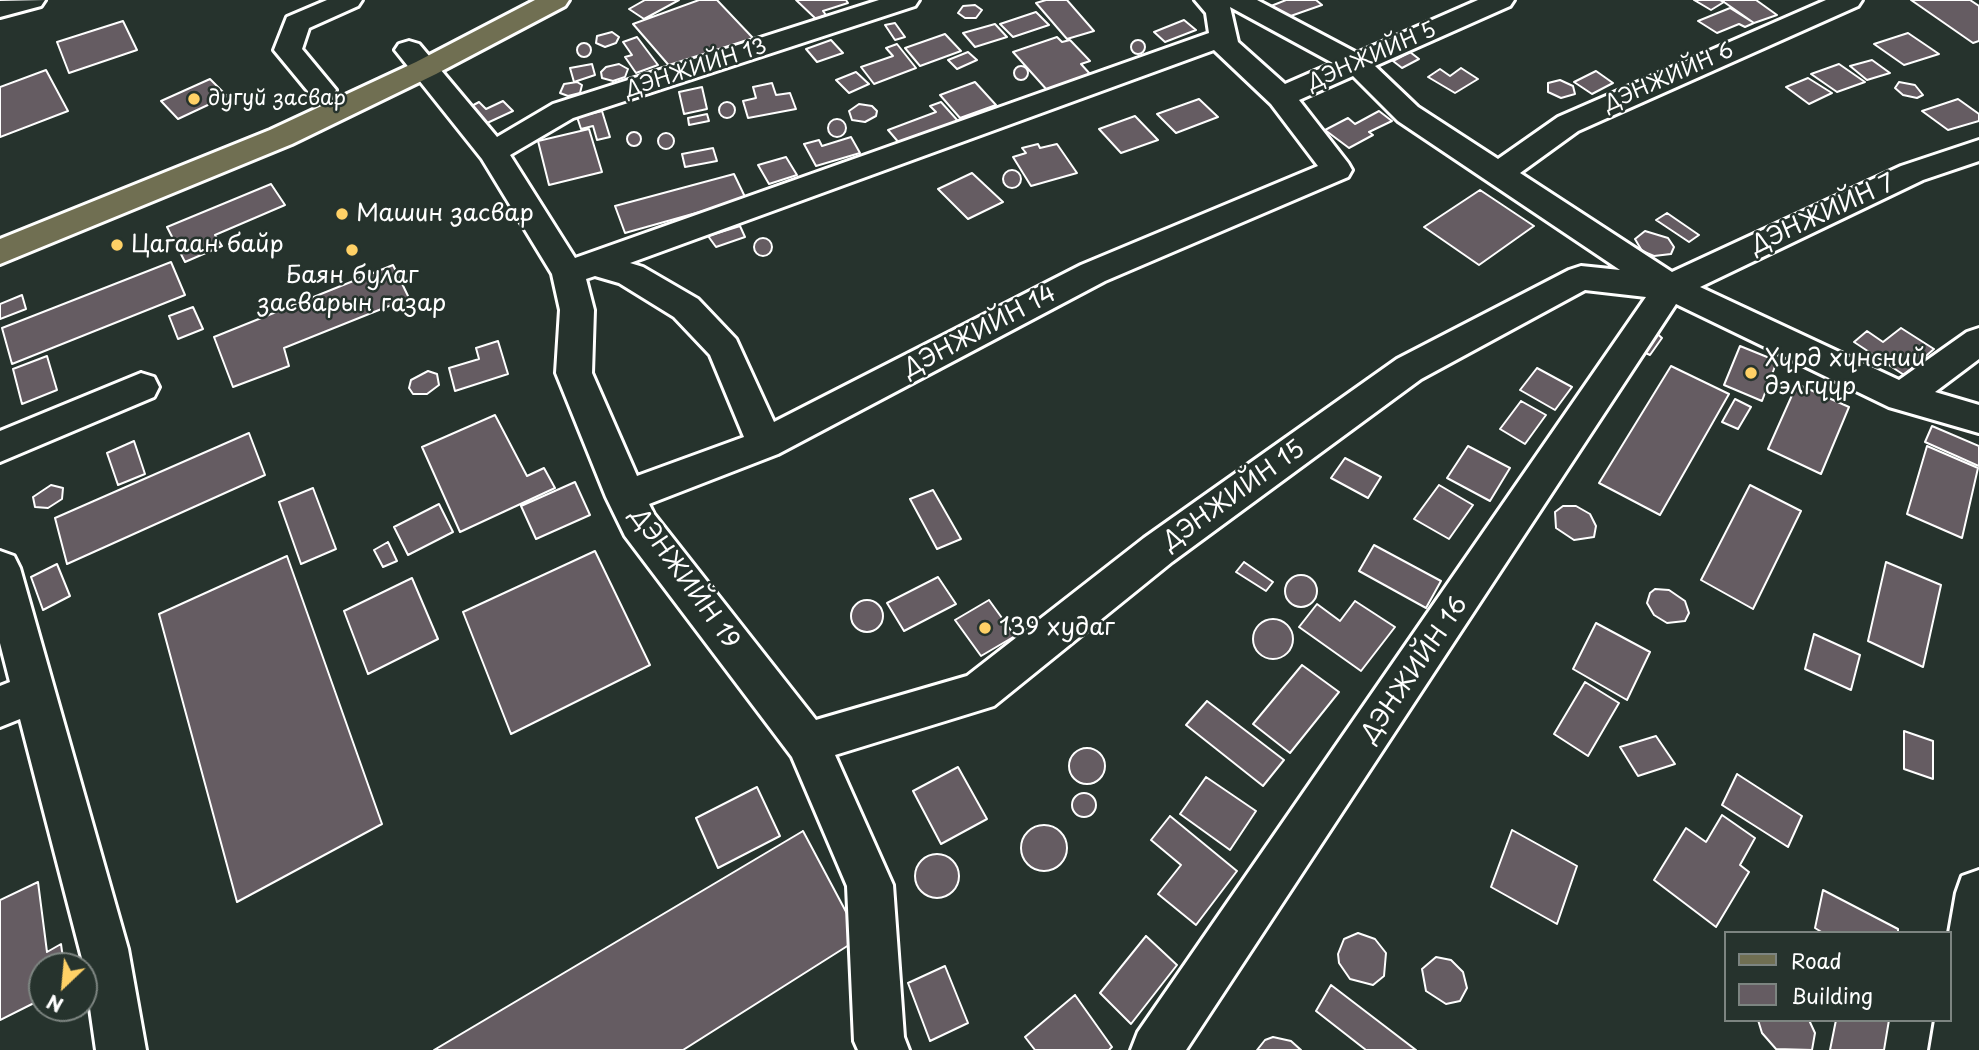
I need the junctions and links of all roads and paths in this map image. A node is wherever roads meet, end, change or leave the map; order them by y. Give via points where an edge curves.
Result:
1 (32, 0) edge
2 (349, 0) edge
3 (507, 0) edge
4 (556, 0) edge
5 (906, 0) edge
6 (1208, 0) edge
7 (1237, 0) edge
8 (1501, 0) edge
9 (1849, 0) edge
10 (0, 9) edge
11 (1223, 37) junction
12 (417, 59) junction
13 (1358, 65) junction
14 (322, 90) junction
15 (1281, 97) junction
16 (1979, 150) edge
17 (493, 152) junction
18 (1498, 174) junction
19 (0, 225) edge
20 (0, 252) edge
21 (581, 268) junction
22 (1670, 287) junction
23 (1979, 341) edge
24 (141, 387) dead end
25 (1902, 397) junction
26 (1979, 419) edge
27 (765, 444) junction
28 (0, 447) edge
29 (625, 498) junction
30 (0, 568) edge
31 (17, 699) edge
32 (807, 743) junction
33 (1979, 894) edge
34 (121, 1050) edge
35 (884, 1050) edge
36 (1156, 1050) edge
37 (1955, 1050) edge

1 - 10 street
2 - 14 street via 297,23 288,50
3 - 12 main road
4 - 12 main road
5 - 17 street, ДЭНЖИЙН 13 via 563,111
6 - 11 street via 1219,11
7 - 13 street
8 - 13 street, ДЭНЖИЙН 5
9 - 18 street, ДЭНЖИЙН 6 via 1568,124
11 - 15 street
11 - 21 street
12 - 14 main road
12 - 17 street, ДЭНЖИЙН 19
12 - 20 main road via 281,137
13 - 15 street, ДЭНЖИЙН 5
13 - 18 street via 1408,114
14 - 19 main road
15 - 27 street, ДЭНЖИЙН 14 via 1337,170 1093,273
16 - 22 street, ДЭНЖИЙН 7 via 1912,173
17 - 21 street, ДЭНЖИЙН 19
18 - 22 street
21 - 27 street via 631,275 687,308 724,348
21 - 29 street, ДЭНЖИЙН 19 via 574,373
22 - 25 street
22 - 32 street, ДЭНЖИЙН 15 via 1581,278 1409,369 1158,550 979,692
22 - 36 street, ДЭНЖИЙН 16
23 - 25 street
24 - 28 street
25 - 26 street
27 - 29 street, ДЭНЖИЙН 14
29 - 32 street, ДЭНЖИЙН 19 via 639,524
30 - 31 street
31 - 34 street via 104,950
32 - 35 street, ДЭНЖИЙН 19 via 870,885 879,1041
33 - 37 street

